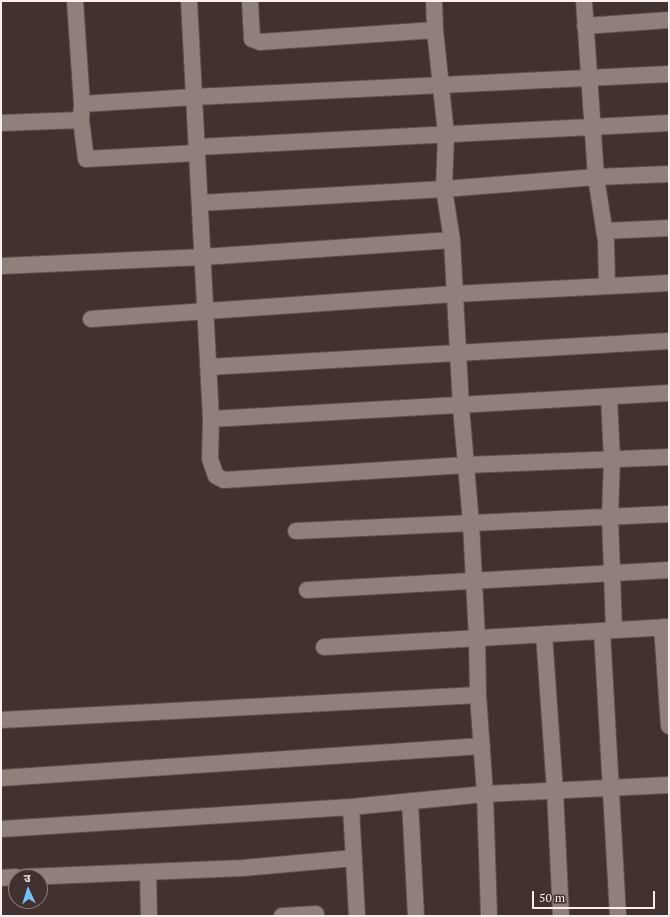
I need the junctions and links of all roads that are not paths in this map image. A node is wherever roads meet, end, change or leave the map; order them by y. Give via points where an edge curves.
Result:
1 (75, 1) edge
2 (189, 1) edge
3 (250, 1) edge
4 (434, 1) edge
5 (584, 1) edge
6 (669, 20) edge
7 (585, 26) junction
8 (435, 30) junction
9 (669, 74) edge
10 (589, 79) junction
11 (442, 85) junction
12 (194, 97) junction
13 (82, 104) junction
14 (82, 120) junction
15 (1, 123) edge
16 (669, 123) edge
17 (592, 127) junction
18 (446, 134) junction
19 (197, 150) junction
20 (669, 174) edge
21 (596, 177) junction
22 (444, 188) junction
23 (200, 203) junction
24 (669, 228) edge
25 (604, 231) junction
26 (452, 240) junction
27 (203, 257) junction
28 (1, 266) edge
29 (669, 283) edge
30 (607, 286) junction
31 (454, 294) junction
32 (206, 312) junction
33 (91, 319) dead end
34 (669, 341) edge
35 (458, 354) junction
36 (208, 367) junction
37 (669, 393) edge
38 (608, 397) junction
39 (462, 406) junction
40 (211, 419) junction
41 (669, 457) edge
42 (612, 459) junction
43 (466, 465) junction
44 (669, 514) edge
45 (610, 516) junction
46 (471, 523) junction
47 (296, 531) dead end
48 (669, 570) edge
49 (612, 573) junction
50 (474, 580) junction
51 (307, 590) dead end
52 (666, 627) edge
53 (608, 630) junction
54 (544, 634) junction
55 (477, 638) junction
56 (324, 647) dead end
57 (478, 695) junction
58 (1, 720) edge
59 (669, 726) edge
60 (482, 746) junction
61 (1, 778) edge
62 (669, 785) edge
63 (611, 788) junction
64 (555, 791) junction
65 (486, 794) junction
66 (410, 801) junction
67 (351, 806) junction
68 (1, 829) edge
69 (354, 858) junction
70 (148, 872) junction
71 (48, 876) edge
72 (316, 914) dead end
73 (149, 916) edge
74 (282, 916) edge
75 (357, 916) edge
76 (416, 916) edge
77 (489, 916) edge
78 (561, 916) edge
79 (618, 916) edge

1 - 13 street
2 - 12 street
3 - 8 street via 252,39 260,42
4 - 8 street
5 - 7 street
6 - 7 street
7 - 10 street
8 - 11 street
9 - 10 street
10 - 11 street
10 - 17 street
11 - 12 street
11 - 18 street
12 - 13 street
12 - 19 street
13 - 14 street
14 - 15 street
14 - 19 street via 86,159
16 - 17 street
17 - 18 street
17 - 21 street
18 - 19 street
18 - 22 street
19 - 23 street
20 - 21 street
21 - 22 street
21 - 25 street
22 - 23 street
22 - 26 street
23 - 27 street
24 - 25 street
25 - 30 street
26 - 27 street
26 - 31 street
27 - 28 street
27 - 32 street
29 - 30 street
30 - 31 street
31 - 32 street
31 - 35 street
32 - 33 street
32 - 36 street
34 - 35 street
35 - 36 street
35 - 39 street
36 - 40 street
37 - 38 street
38 - 39 street
38 - 42 street
39 - 40 street
39 - 43 street
40 - 43 street via 211,464 216,476 224,480
41 - 42 street
42 - 43 street
42 - 45 street
43 - 46 street
44 - 45 street
45 - 46 street
45 - 49 street
46 - 47 street
46 - 50 street
48 - 49 street
49 - 50 street
49 - 53 street
50 - 51 street
50 - 55 street
52 - 53 street
52 - 59 street
53 - 54 street
53 - 63 street
54 - 55 street
54 - 64 street
55 - 56 street
55 - 57 street
57 - 58 street
57 - 60 street
60 - 61 street
60 - 65 street
62 - 63 street
63 - 64 street
63 - 79 street
64 - 65 street
64 - 78 street
65 - 66 street
65 - 77 street
66 - 67 street
66 - 76 street
67 - 68 street
67 - 69 street
69 - 70 street via 242,868
69 - 75 street
70 - 71 street
70 - 73 street
72 - 74 street

